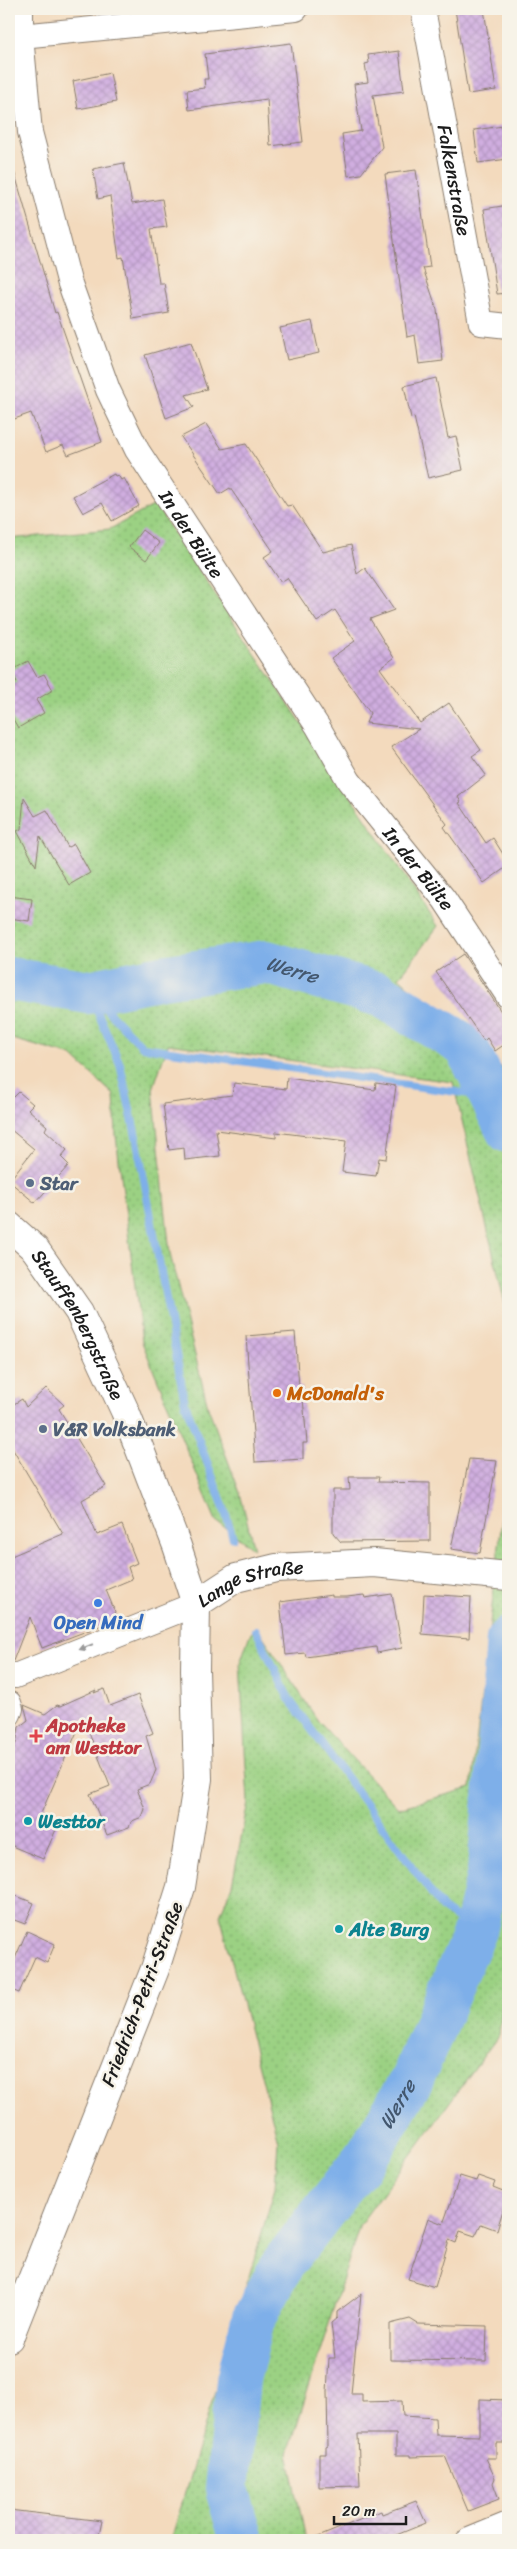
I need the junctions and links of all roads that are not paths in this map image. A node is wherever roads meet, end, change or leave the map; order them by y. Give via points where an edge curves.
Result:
1 (21, 9) edge
2 (296, 9) edge
3 (423, 9) edge
4 (20, 36) junction
5 (508, 326) edge
6 (508, 996) edge
7 (9, 1226) edge
8 (508, 1576) edge
9 (196, 1604) junction
10 (11, 1681) edge
11 (9, 1704) edge
12 (9, 1714) edge
13 (9, 2338) edge
14 (508, 2524) edge
15 (468, 2540) edge

1 - 4 street, In der Bülte
2 - 4 street
3 - 5 street, Falkenstraße via 481,323
4 - 6 street, In der Bülte via 30,132 69,281 108,390 137,450 318,727 349,780 444,899
7 - 9 main road, Stauffenbergstraße via 34,1249 79,1312 124,1411
8 - 9 main road, Lange Straße via 374,1563 276,1568 244,1576
9 -> 10 street, Lange Straße
9 - 13 main road, Friedrich-Petri-Straße via 198,1779 182,1887 155,1969
11 - 12 street
14 - 15 street

